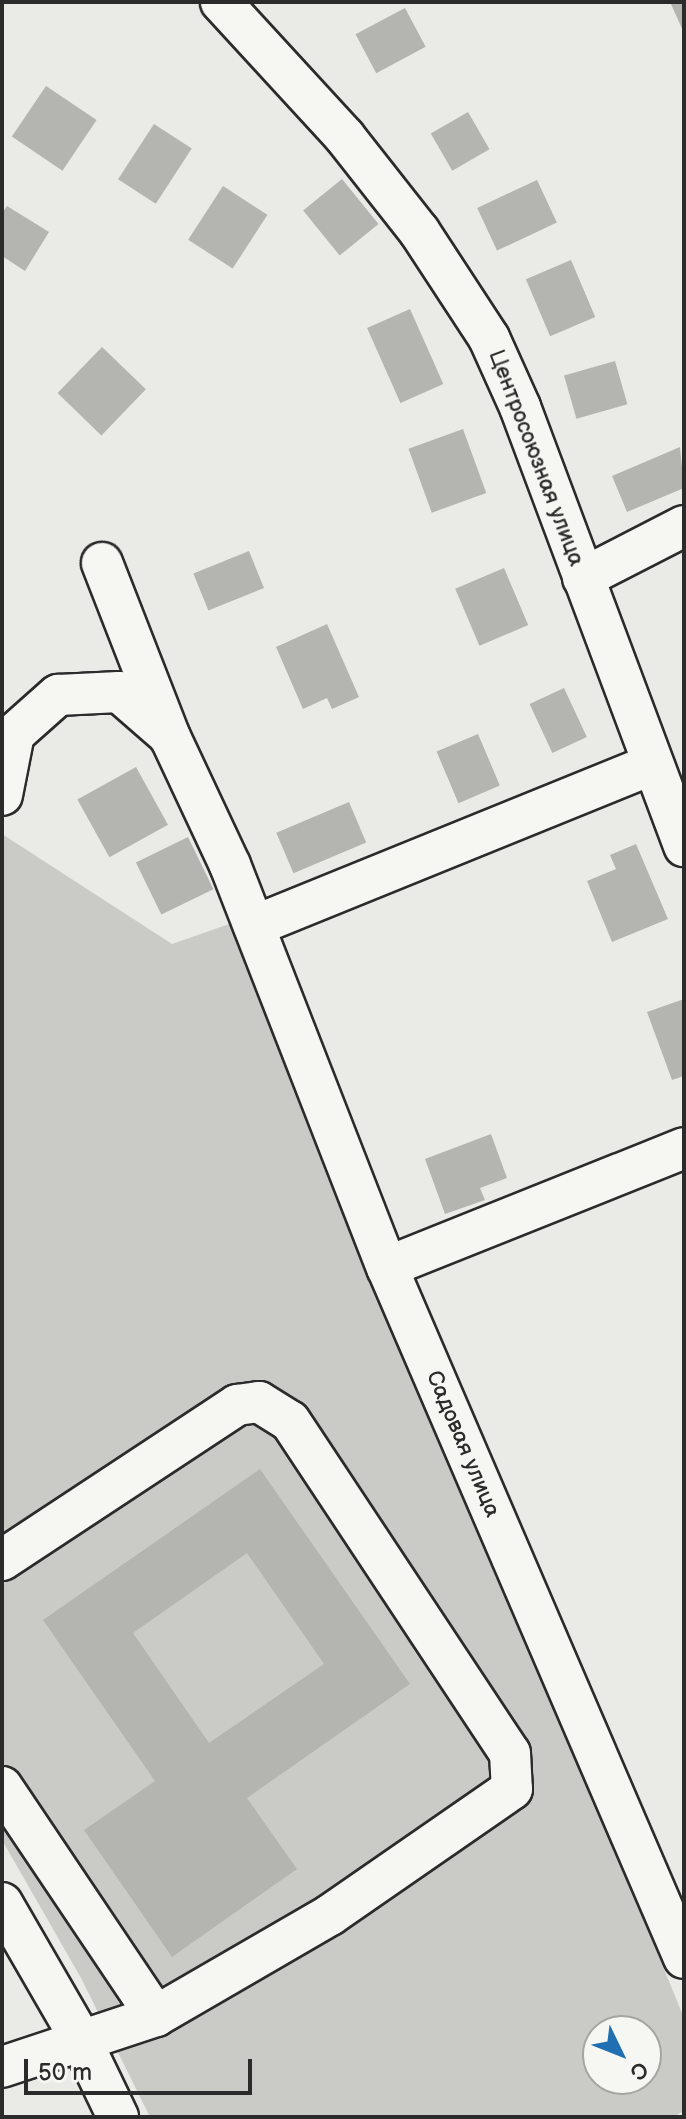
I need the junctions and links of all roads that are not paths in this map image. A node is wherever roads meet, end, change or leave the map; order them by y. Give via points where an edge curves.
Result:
1 (221, 2) edge
2 (684, 526) edge
3 (102, 563) dead end
4 (583, 578) junction
5 (170, 737) junction
6 (651, 765) junction
7 (2, 795) edge
8 (684, 846) edge
9 (254, 926) junction
10 (684, 1148) edge
11 (387, 1267) junction
12 (2, 1560) edge
13 (2, 1787) edge
14 (2, 1903) edge
15 (684, 1958) edge
16 (156, 2016) junction
17 (80, 2038) junction
18 (2, 2067) edge
19 (118, 2117) edge

1 - 4 street, Центросоюзная улица via 382,184 489,338
2 - 4 street
3 - 5 street, Садовая улица
4 - 6 street, Центросоюзная улица
5 - 7 street via 119,692 58,695 14,734
5 - 9 street, Садовая улица
6 - 8 street, Центросоюзная улица
6 - 9 street
9 - 11 street, Садовая улица
10 - 11 street
11 - 15 street, Садовая улица
12 - 16 street via 237,1405 259,1402 290,1421 510,1753 512,1789 330,1915
13 - 16 street
14 - 17 street
16 - 17 street
17 - 18 street
17 - 19 street

